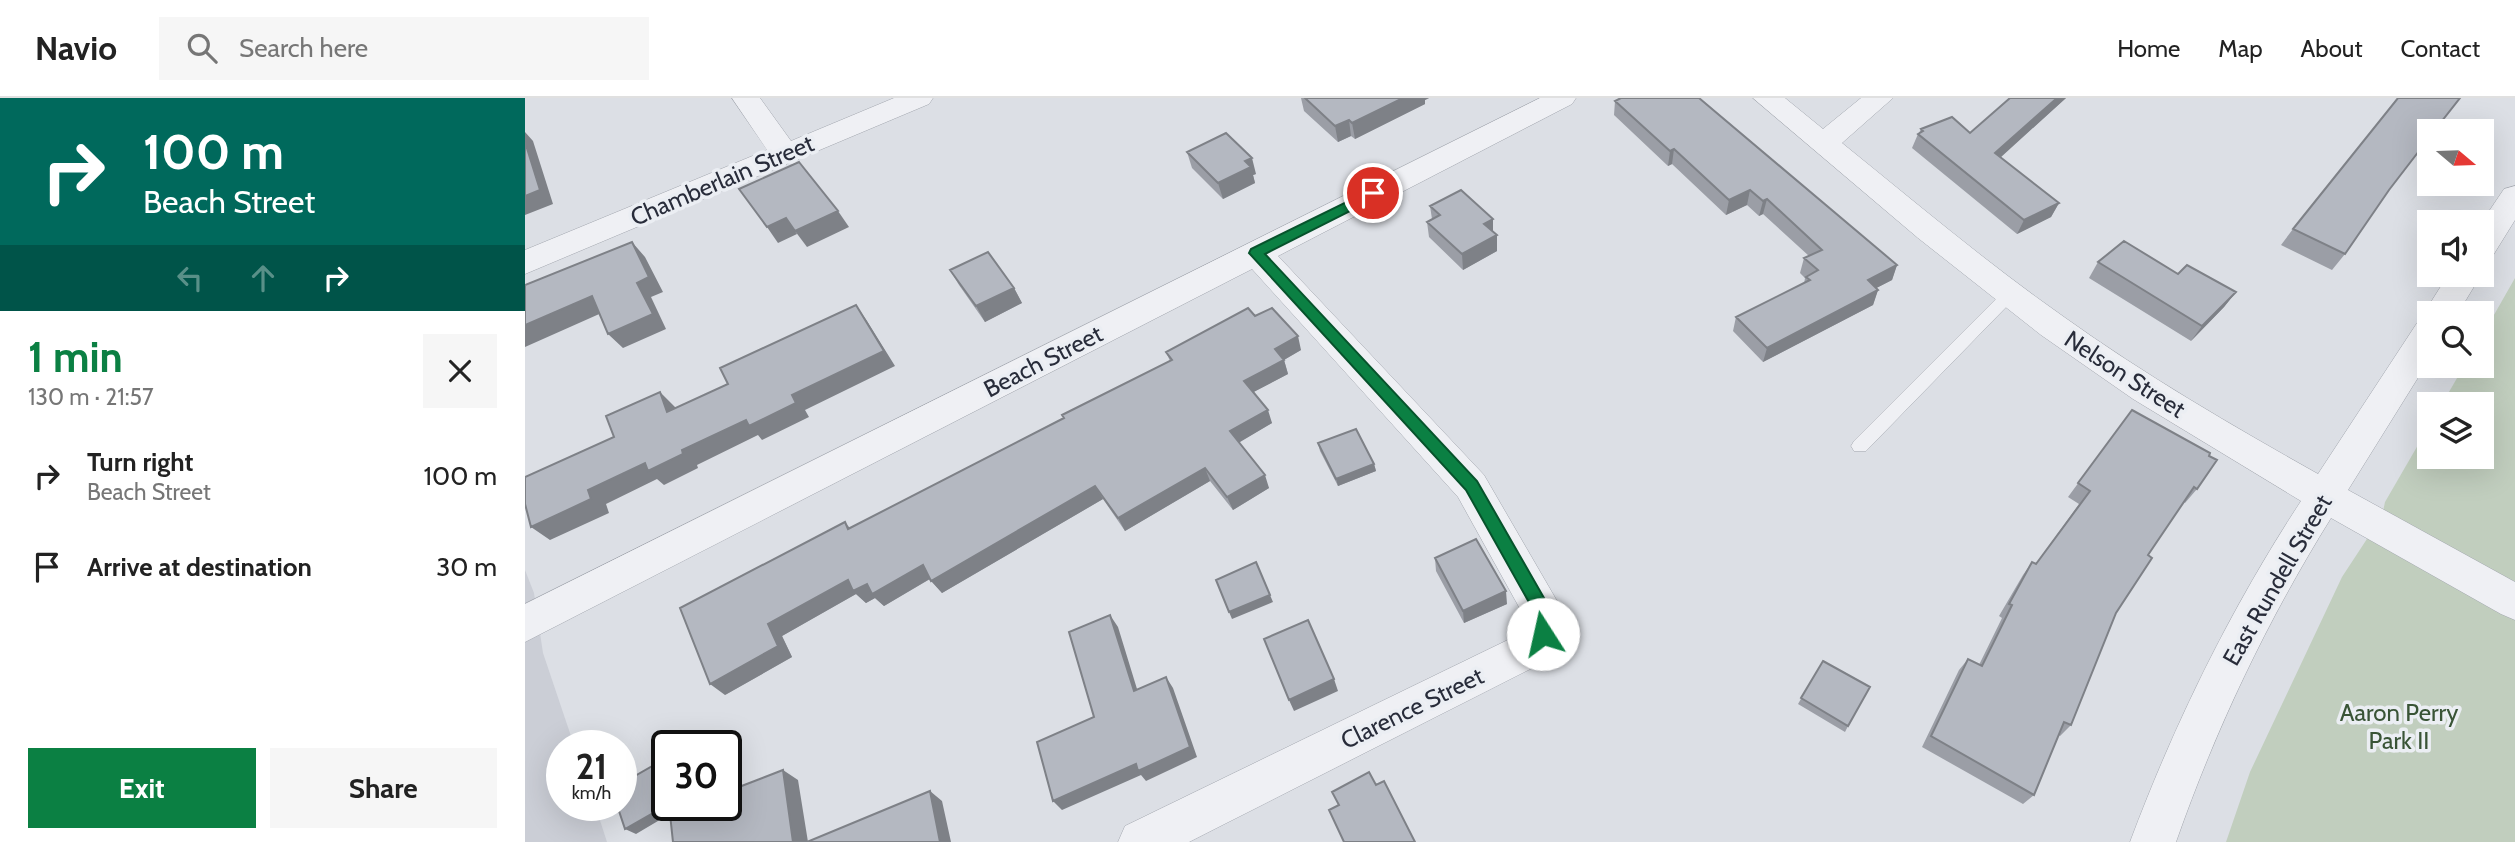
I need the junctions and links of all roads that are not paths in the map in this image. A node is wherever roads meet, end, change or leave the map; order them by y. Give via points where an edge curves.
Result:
1 (746, 98) edge
2 (919, 98) edge
3 (1562, 98) edge
4 (1767, 98) edge
5 (1879, 98) edge
6 (1824, 143) junction
7 (785, 154) junction
8 (2515, 196) edge
9 (2494, 229) edge
10 (1256, 253) junction
11 (525, 263) edge
12 (2010, 294) junction
13 (2417, 351) edge
14 (1860, 446) dead end
15 (2326, 495) junction
16 (2515, 602) edge
17 (525, 624) edge
18 (1141, 842) edge
19 (2153, 842) edge

1 - 7 street
2 - 7 street, Chamberlain Street
3 - 10 street, Beach Street
4 - 6 street, Nelson Street
5 - 6 street
6 - 12 street, Nelson Street
7 - 11 street, Chamberlain Street
8 - 9 street
10 - 17 street, Beach Street
10 - 18 street, Clarence Street via 1471,486 1544,612 1545,626 1541,639 1525,652
12 - 14 lane
12 - 15 street, Nelson Street via 2162,400
13 - 15 street, East Rundell Street
15 - 16 street, Nelson Street
15 - 19 street, East Rundell Street via 2223,673

